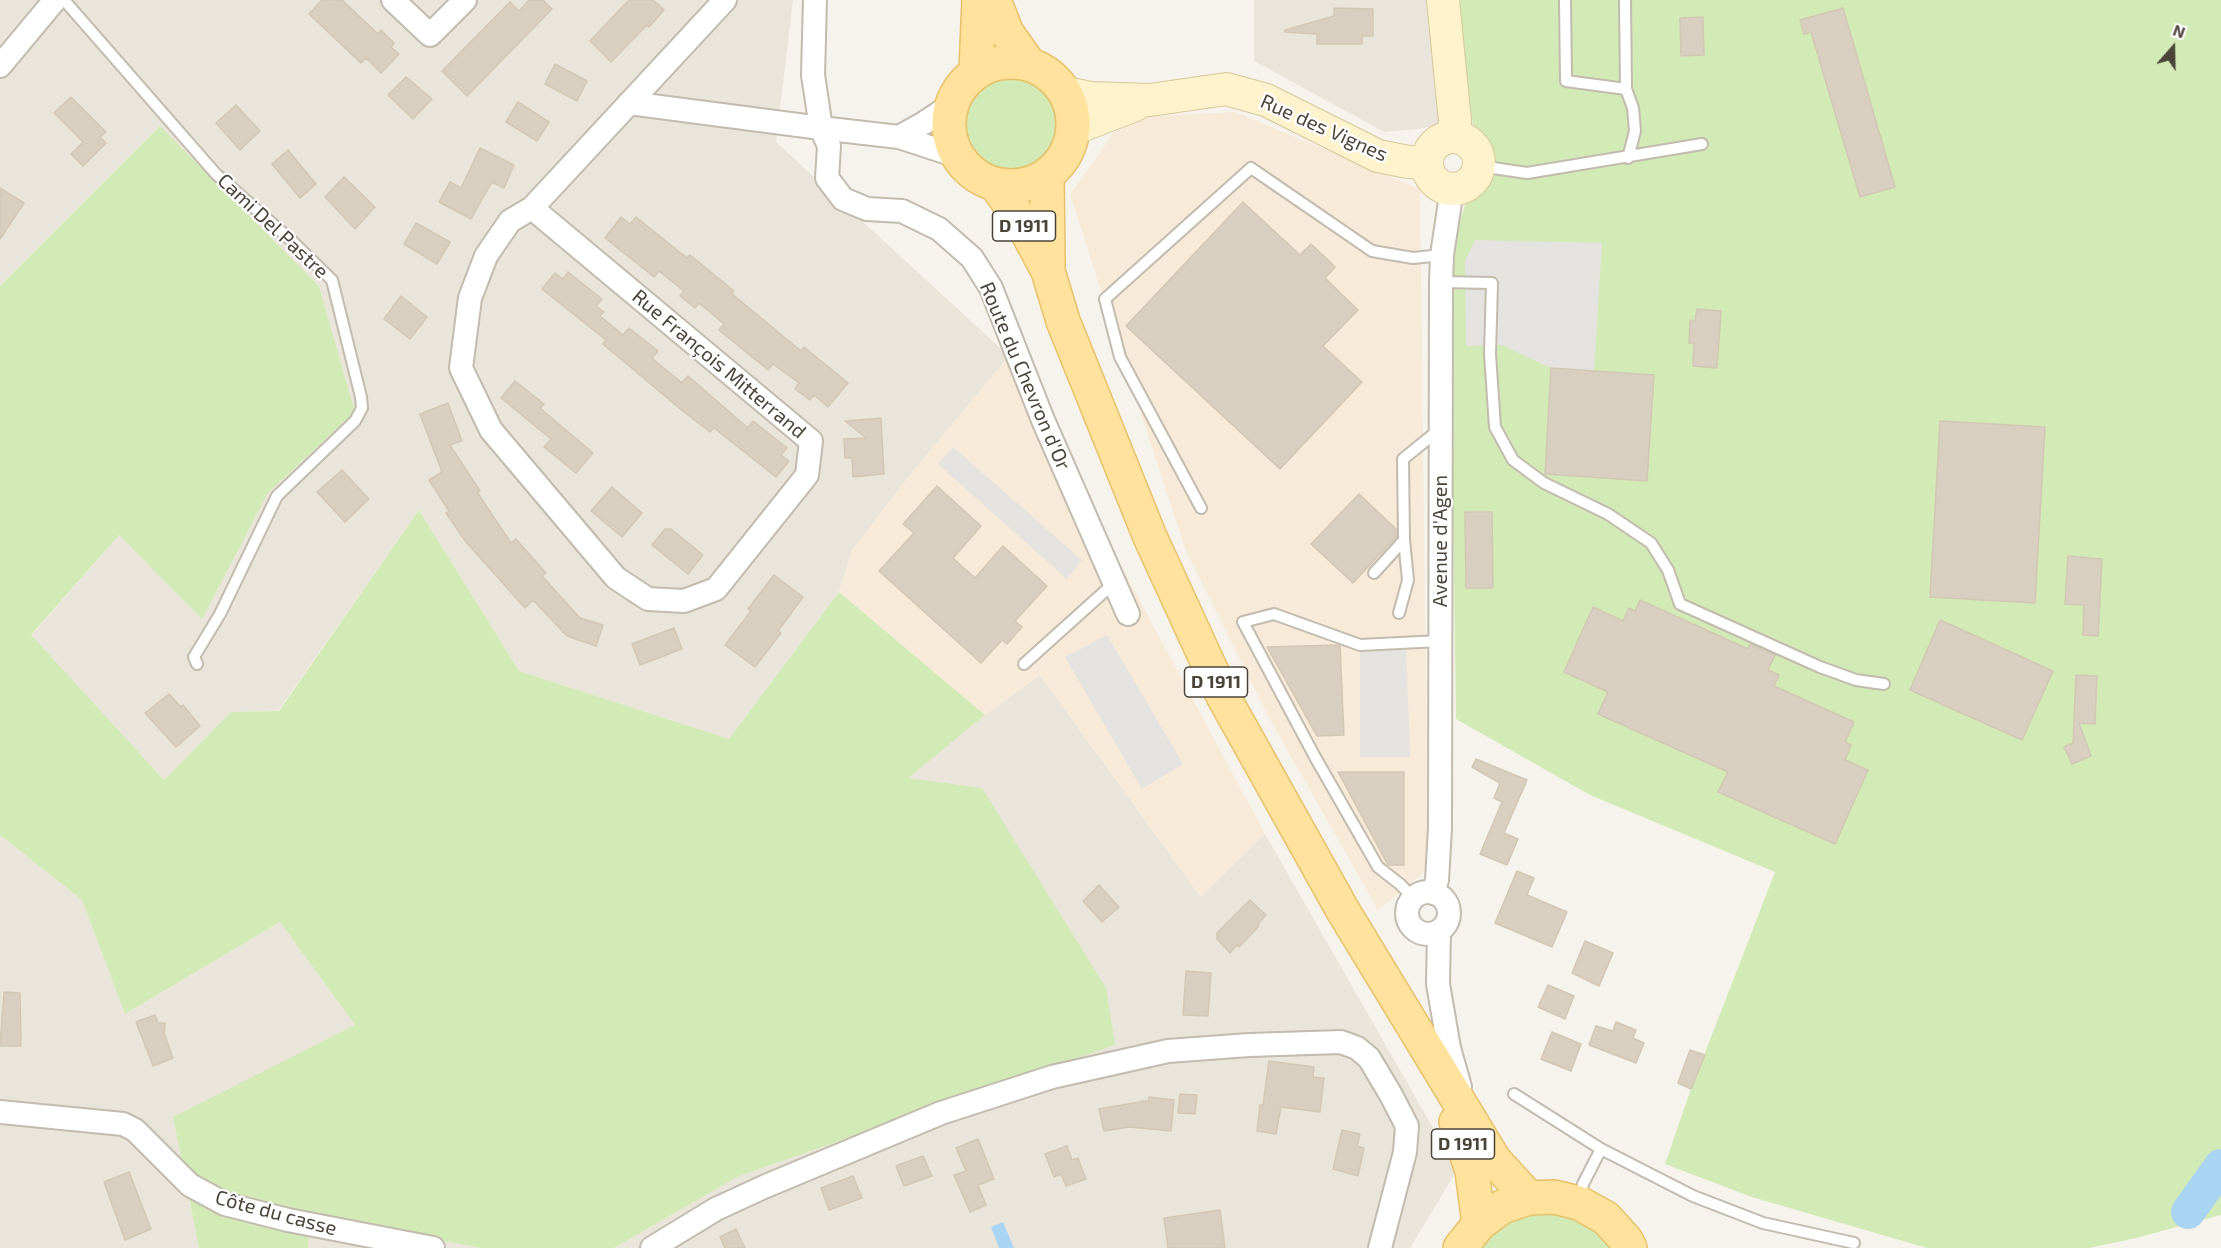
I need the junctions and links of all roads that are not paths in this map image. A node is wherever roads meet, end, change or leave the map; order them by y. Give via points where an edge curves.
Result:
1 (55, 0) edge
2 (64, 0) edge
3 (393, 0) edge
4 (465, 0) edge
5 (724, 0) edge
6 (815, 0) edge
7 (979, 0) edge
8 (994, 0) edge
9 (1443, 0) edge
10 (1565, 0) edge
11 (1625, 0) edge
12 (1029, 64) junction
13 (0, 66) edge
14 (976, 71) junction
15 (1626, 89) junction
16 (1065, 93) junction
17 (1150, 100) junction
18 (629, 103) junction
19 (950, 106) junction
20 (822, 128) junction
21 (1073, 129) junction
22 (1454, 136) junction
23 (898, 137) junction
24 (1702, 144) dead end
25 (957, 156) junction
26 (1628, 158) junction
27 (1427, 163) junction
28 (1479, 166) junction
29 (1047, 175) junction
30 (995, 184) junction
31 (1452, 189) junction
32 (532, 208) junction
33 (1442, 255) junction
34 (1048, 271) junction
35 (1441, 282) junction
36 (1440, 428) junction
37 (1201, 508) dead end
38 (1404, 540) junction
39 (1374, 573) dead end
40 (1114, 584) junction
41 (1128, 614) dead end
42 (1399, 614) dead end
43 (1440, 641) junction
44 (197, 664) dead end
45 (1024, 664) dead end
46 (1884, 684) dead end
47 (1416, 892) junction
48 (1439, 931) junction
49 (1438, 1066) junction
50 (1514, 1094) dead end
51 (0, 1112) edge
52 (1466, 1112) junction
53 (1601, 1149) junction
54 (1529, 1198) junction
55 (1580, 1203) junction
56 (1470, 1236) edge
57 (1854, 1243) dead end
58 (433, 1248) edge
59 (652, 1248) edge
60 (1380, 1248) edge
61 (1630, 1248) edge

1 - 13 street
2 - 44 lane, Cami Del Pastre via 216,174 332,280 361,397 362,408 355,421 277,496 220,614 194,657
3 - 4 street via 430,35
5 - 18 street, Rue François Mitterrand
6 - 20 street via 813,75
7 - 14 main road
8 - 12 main road via 1006,33
9 - 22 main road
10 - 15 lane via 1566,81
11 - 15 lane
12 - 14 main road via 1011,61
12 - 16 main road via 1056,80
14 - 19 main road
15 - 26 lane via 1635,131
16 - 17 main road, Rue des Vignes
16 - 21 main road via 1072,110
17 - 21 main road, Rue des Vignes
17 - 27 main road, Rue des Vignes via 1226,89 1266,100 1378,156
18 - 20 street
18 - 32 street, Rue François Mitterrand
19 - 23 street
19 - 25 main road via 950,141
20 - 23 street
20 - 40 street, Route du Chevron d'Or via 830,147 828,178 843,199 867,209 902,211 939,229 972,258 991,288
21 - 29 main road via 1069,147
22 - 27 main road via 1438,141 1428,154
22 - 28 main road via 1470,142 1479,157
23 - 25 street
24 - 26 lane
25 - 30 main road via 967,169
26 - 28 lane via 1527,173
27 - 31 main road via 1432,178
28 - 31 main road via 1473,180
29 - 30 main road via 1031,183
29 - 34 main road, D 1911
30 - 34 main road, D 1911 via 1019,217
31 - 33 street, Avenue d'Agen
32 - 32 street, Rue François Mitterrand via 510,221 486,256 470,298 461,368 491,430 616,578 648,599 684,601 716,589 807,475 811,441
33 - 35 street, Avenue d'Agen
33 - 37 lane via 1413,258 1372,251 1251,168 1106,299 1120,357
34 - 49 main road, D 1911 via 1063,321 1150,537 1223,696 1342,909
35 - 36 street, Avenue d'Agen
35 - 46 lane via 1492,283 1490,354 1495,426 1513,459 1544,483 1608,514 1651,543 1668,570 1680,604 1820,668
36 - 38 lane via 1403,459
36 - 43 street, Avenue d'Agen
38 - 39 lane
38 - 42 lane via 1408,580
40 - 41 street, Route du Chevron d'Or
40 - 45 lane
43 - 47 street, Avenue d'Agen via 1437,880
43 - 47 lane via 1360,645 1274,614 1243,622 1378,867
47 - 48 street via 1445,900 1448,921
47 - 48 street via 1407,912 1409,921 1422,933
48 - 52 street via 1438,984
49 - 52 main road, D 1911
49 - 56 main road, D 1911 via 1472,1171
50 - 53 lane
51 - 58 street, Côte du casse via 123,1124 135,1130 190,1185 225,1204
52 - 54 main road, D 1911 via 1495,1161
53 - 55 lane via 1583,1184
53 - 57 lane via 1693,1196 1763,1223
54 - 55 main road via 1554,1197
54 - 56 main road via 1502,1207
55 - 61 main road via 1606,1218
59 - 60 street via 716,1209 766,1186 941,1113 1052,1077 1168,1051 1341,1042 1369,1058 1407,1126 1405,1152

